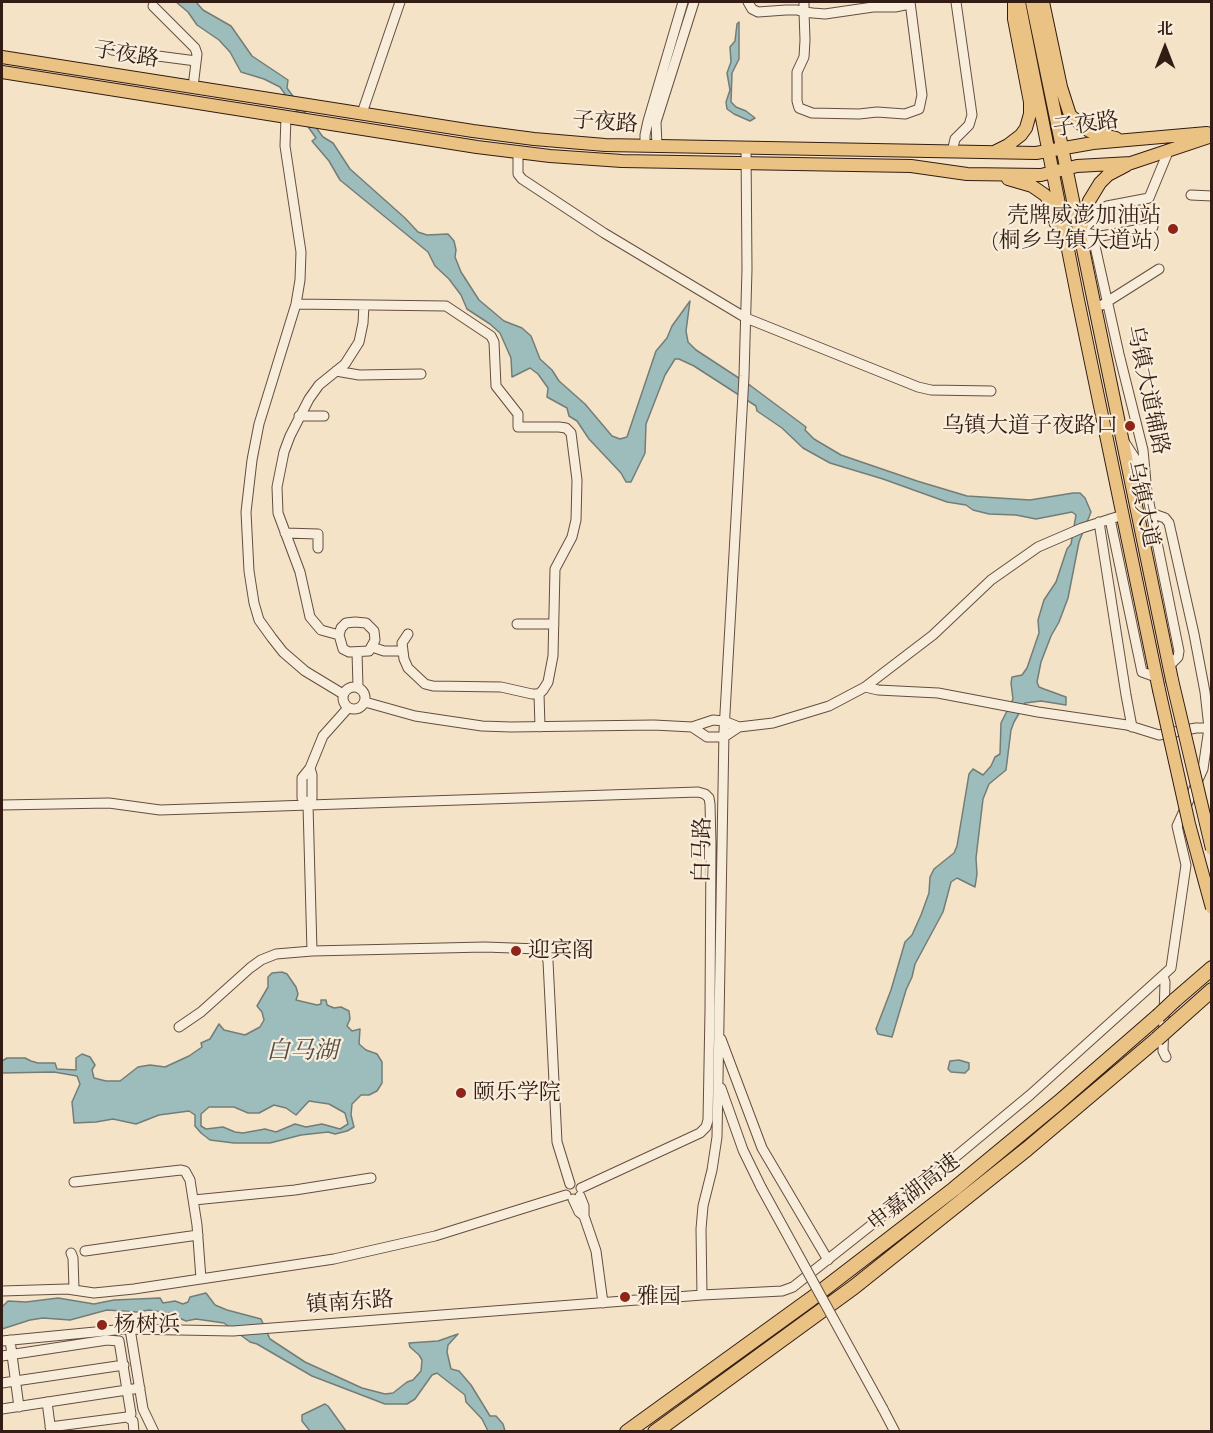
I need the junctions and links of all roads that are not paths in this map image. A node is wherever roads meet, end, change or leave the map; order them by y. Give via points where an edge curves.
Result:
1 (400, 2) edge
2 (683, 2) edge
3 (694, 2) edge
4 (748, 2) edge
5 (956, 2) edge
6 (1014, 2) edge
7 (1019, 2) edge
8 (1032, 2) edge
9 (1043, 2) edge
10 (153, 6) dead end
11 (804, 7) edge
12 (112, 50) dead end
13 (2, 57) edge
14 (196, 61) junction
15 (2, 72) edge
16 (193, 87) junction
17 (363, 113) junction
18 (384, 117) junction
19 (293, 118) junction
20 (382, 133) junction
21 (1212, 134) edge
22 (1126, 140) junction
23 (651, 146) junction
24 (746, 147) junction
25 (1062, 150) junction
26 (952, 152) junction
27 (992, 152) junction
28 (1049, 152) junction
29 (1168, 152) junction
30 (518, 153) junction
31 (746, 163) junction
32 (1131, 163) junction
33 (1066, 168) junction
34 (1054, 172) junction
35 (986, 175) junction
36 (1191, 195) dead end
37 (1212, 196) edge
38 (1153, 227) dead end
39 (1080, 232) junction
40 (1159, 269) dead end
41 (1107, 302) junction
42 (296, 304) junction
43 (364, 304) junction
44 (1095, 309) junction
45 (1082, 316) junction
46 (746, 318) junction
47 (1103, 345) junction
48 (1088, 348) junction
49 (336, 370) junction
50 (421, 374) dead end
51 (991, 391) dead end
52 (299, 416) junction
53 (324, 416) dead end
54 (1122, 437) junction
55 (1144, 471) junction
56 (1151, 513) junction
57 (1123, 514) junction
58 (1110, 519) junction
59 (1098, 523) junction
60 (285, 533) junction
61 (318, 548) dead end
62 (517, 624) dead end
63 (554, 624) junction
64 (408, 634) dead end
65 (339, 635) junction
66 (372, 647) junction
67 (402, 651) junction
68 (357, 652) junction
69 (1168, 666) junction
70 (1156, 677) junction
71 (358, 687) junction
72 (865, 687) junction
73 (343, 694) junction
74 (539, 694) junction
75 (365, 702) junction
76 (348, 708) junction
77 (724, 722) junction
78 (540, 727) junction
79 (692, 727) junction
80 (739, 727) junction
81 (1132, 727) junction
82 (1211, 728) edge
83 (724, 737) junction
84 (2, 805) edge
85 (308, 805) junction
86 (1212, 849) edge
87 (1212, 908) edge
88 (312, 951) junction
89 (1212, 968) edge
90 (1162, 976) junction
91 (1212, 990) edge
92 (179, 1027) dead end
93 (719, 1034) junction
94 (1166, 1057) dead end
95 (718, 1080) junction
96 (371, 1178) dead end
97 (74, 1182) dead end
98 (575, 1195) junction
99 (194, 1200) junction
100 (198, 1235) junction
101 (86, 1251) dead end
102 (71, 1253) dead end
103 (828, 1260) junction
104 (201, 1280) junction
105 (74, 1289) junction
106 (2, 1291) edge
107 (702, 1295) junction
108 (603, 1303) junction
109 (130, 1329) junction
110 (6, 1340) edge
111 (12, 1354) junction
112 (2, 1356) edge
113 (124, 1365) junction
114 (16, 1381) junction
115 (2, 1383) edge
116 (140, 1388) junction
117 (128, 1390) junction
118 (48, 1402) junction
119 (20, 1407) junction
120 (2, 1409) edge
121 (128, 1417) junction
122 (51, 1429) edge
123 (134, 1431) edge
124 (154, 1431) edge
125 (627, 1431) edge
126 (655, 1431) edge
127 (895, 1431) edge

1 - 17 street
2 - 23 street via 648,120 645,135
3 - 23 street
4 - 11 street via 758,12
5 - 26 street via 972,115 969,125 955,139
6 - 27 main road via 1030,114 1020,135 1008,146
7 - 28 main road, 乌镇大道
8 - 25 main road, 乌镇大道
9 - 22 main road via 1070,116 1089,131
10 - 14 street via 195,48
11 - 11 street via 825,14 910,2 922,95 919,109 905,114 859,114 812,113 799,108 797,72 804,57
12 - 14 street
13 - 16 main road, 子夜路
14 - 16 street
15 - 19 main road, 子夜路
16 - 17 main road, 子夜路
17 - 18 main road, 子夜路
18 - 20 main road
18 - 23 main road, 子夜路 via 525,138
19 - 20 main road, 子夜路
19 - 42 street via 285,146 301,252
20 - 30 main road, 子夜路
21 - 22 main road, 子夜路
21 - 29 main road, 子夜路
22 - 25 main road, 子夜路
23 - 24 main road, 子夜路
24 - 26 main road, 子夜路
24 - 31 street, 白马路
25 - 28 main road, 子夜路
25 - 33 main road, 乌镇大道
26 - 27 main road, 子夜路
27 - 28 main road, 子夜路
28 - 34 main road, 乌镇大道
29 - 32 main road, 子夜路
29 - 39 street via 1149,198 1107,206
30 - 31 main road, 子夜路 via 622,161
30 - 46 street via 518,174 529,184
31 - 35 main road, 子夜路 via 910,166
31 - 46 street, 白马路
32 - 33 main road, 子夜路
32 - 39 main road via 1101,183 1089,201
33 - 34 main road, 子夜路
33 - 39 main road, 乌镇大道
34 - 35 main road, 子夜路
34 - 45 main road, 乌镇大道
35 - 45 main road via 1032,186 1046,195 1072,297
36 - 37 street
38 - 39 street via 1101,236
39 - 41 street, 乌镇大道辅路 via 1095,246
39 - 44 main road, 乌镇大道
40 - 41 street
41 - 44 street
41 - 55 street, 乌镇大道辅路 via 1143,450
42 - 43 street
42 - 73 street via 259,424 252,460 246,512 249,571 259,620 272,638 305,671
43 - 49 street via 358,342 345,364
43 - 63 street via 453,309 491,336 496,386 518,414 518,427 559,428 571,433 577,480 576,520 572,537 555,569
44 - 47 main road, 乌镇大道
45 - 48 main road, 乌镇大道
46 - 51 street via 918,387
46 - 77 street, 白马路
47 - 48 main road
47 - 54 main road, 乌镇大道
48 - 57 main road, 乌镇大道
49 - 50 street via 359,375
49 - 52 street via 319,385
52 - 53 street
52 - 60 street via 284,452 277,487 278,513
54 - 55 street
54 - 69 main road, 乌镇大道
55 - 56 street, 乌镇大道辅路
56 - 69 street, 乌镇大道辅路 via 1179,651
56 - 82 street via 1169,523
57 - 58 street
57 - 70 main road, 乌镇大道
58 - 59 street
58 - 70 street via 1142,672
59 - 72 street via 1038,547 991,580 933,635
59 - 81 street
60 - 61 street via 318,534
60 - 65 street via 300,572 310,617 321,630
62 - 63 street
63 - 74 street via 551,670
64 - 67 street
65 - 66 street via 346,623 366,623 374,631
65 - 68 street via 343,649
66 - 67 street
66 - 68 street
67 - 74 street via 408,668 425,684 501,687
68 - 71 street
69 - 86 main road, 乌镇大道, bridge
70 - 87 main road, 乌镇大道, bridge
71 - 73 street via 347,688
71 - 75 street
72 - 80 street via 829,706 773,723
72 - 81 street via 938,693
73 - 76 street
74 - 78 street
75 - 76 street via 356,709
75 - 78 street via 457,723
76 - 85 street via 323,736 302,778 307,786 302,798
77 - 79 street via 713,720
77 - 80 street
77 - 83 street, 白马路
78 - 79 street
79 - 83 street via 707,737
80 - 83 street
81 - 82 street via 1159,735
82 - 90 street via 1203,769 1178,822 1186,870 1173,964
83 - 93 street, 白马路
84 - 85 street via 109,803 160,810
85 - 88 street
85 - 98 street via 698,792 709,798 706,1127
88 - 92 street via 276,954 261,960
88 - 98 street via 523,947 543,951 549,968 557,1142 570,1184 575,1184
89 - 125 highway, 申嘉湖高速, bridge via 954,1189 811,1299
90 - 94 street
90 - 103 street, 镇南东路 via 1030,1095
91 - 126 highway, 申嘉湖高速, bridge via 1073,1111 854,1287
93 - 95 street, 白马路
93 - 103 street via 762,1148
95 - 107 street, 白马路 via 717,1137 701,1229
95 - 127 street, bridge via 761,1187
96 - 99 street
97 - 99 street via 181,1170 189,1174
98 - 104 street via 380,1250
98 - 108 street via 596,1251
99 - 100 street
100 - 101 street
100 - 104 street
102 - 105 street
103 - 107 street, 镇南东路 via 788,1290
104 - 105 street via 94,1293
105 - 106 street
107 - 108 street, 镇南东路
108 - 109 street, 镇南东路 via 233,1331
109 - 110 street, 镇南东路
109 - 116 street
110 - 111 street
111 - 112 street
111 - 113 street via 115,1340 121,1344
111 - 114 street
113 - 114 street
113 - 117 street
114 - 115 street
114 - 119 street
116 - 117 street
116 - 124 street via 143,1409
117 - 118 street
117 - 121 street
118 - 119 street
118 - 122 street
119 - 120 street
121 - 122 street
121 - 123 street via 133,1421

